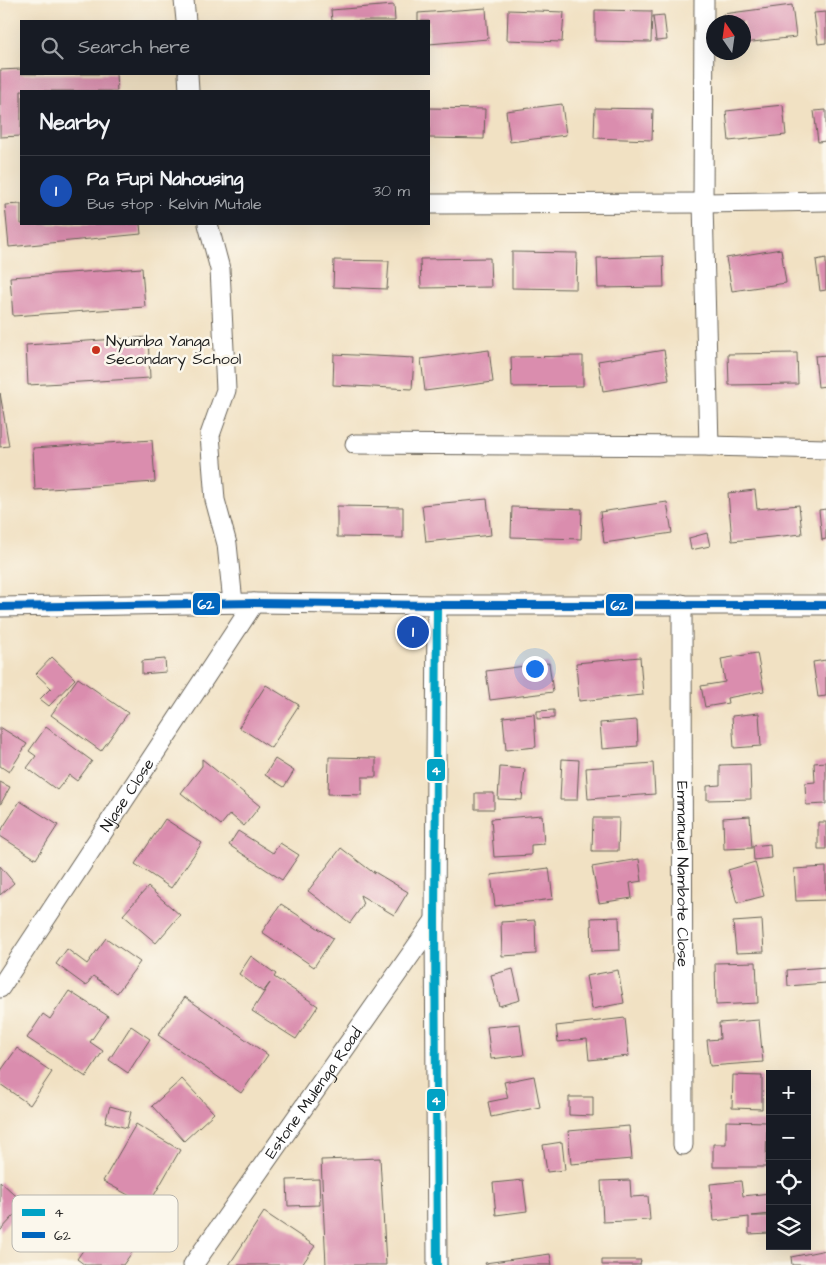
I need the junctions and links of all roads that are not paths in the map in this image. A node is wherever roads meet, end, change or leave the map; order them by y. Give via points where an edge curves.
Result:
1 (184, 0) edge
2 (704, 0) edge
3 (186, 20) edge
4 (188, 75) edge
5 (189, 90) edge
6 (826, 200) edge
7 (703, 203) junction
8 (430, 204) edge
9 (208, 225) edge
10 (355, 444) dead end
11 (709, 446) junction
12 (826, 449) edge
13 (233, 603) junction
14 (254, 603) junction
15 (682, 604) junction
16 (437, 605) junction
17 (826, 605) edge
18 (0, 607) edge
19 (435, 920) junction
20 (0, 988) edge
21 (683, 1145) dead end
22 (193, 1265) edge
23 (438, 1265) edge

1 - 3 street
2 - 7 street
4 - 5 street
6 - 7 street
7 - 8 street
7 - 11 street
9 - 13 street via 220,269 226,390 210,435 215,500 227,544
10 - 11 street
11 - 12 street
13 - 14 street
13 - 18 street
14 - 16 street
14 - 20 street, Njase Close
15 - 16 street
15 - 17 street
15 - 21 street, Emmanuel Nambote Close
16 - 19 street
19 - 22 street, Estone Mulenga Road
19 - 23 street

